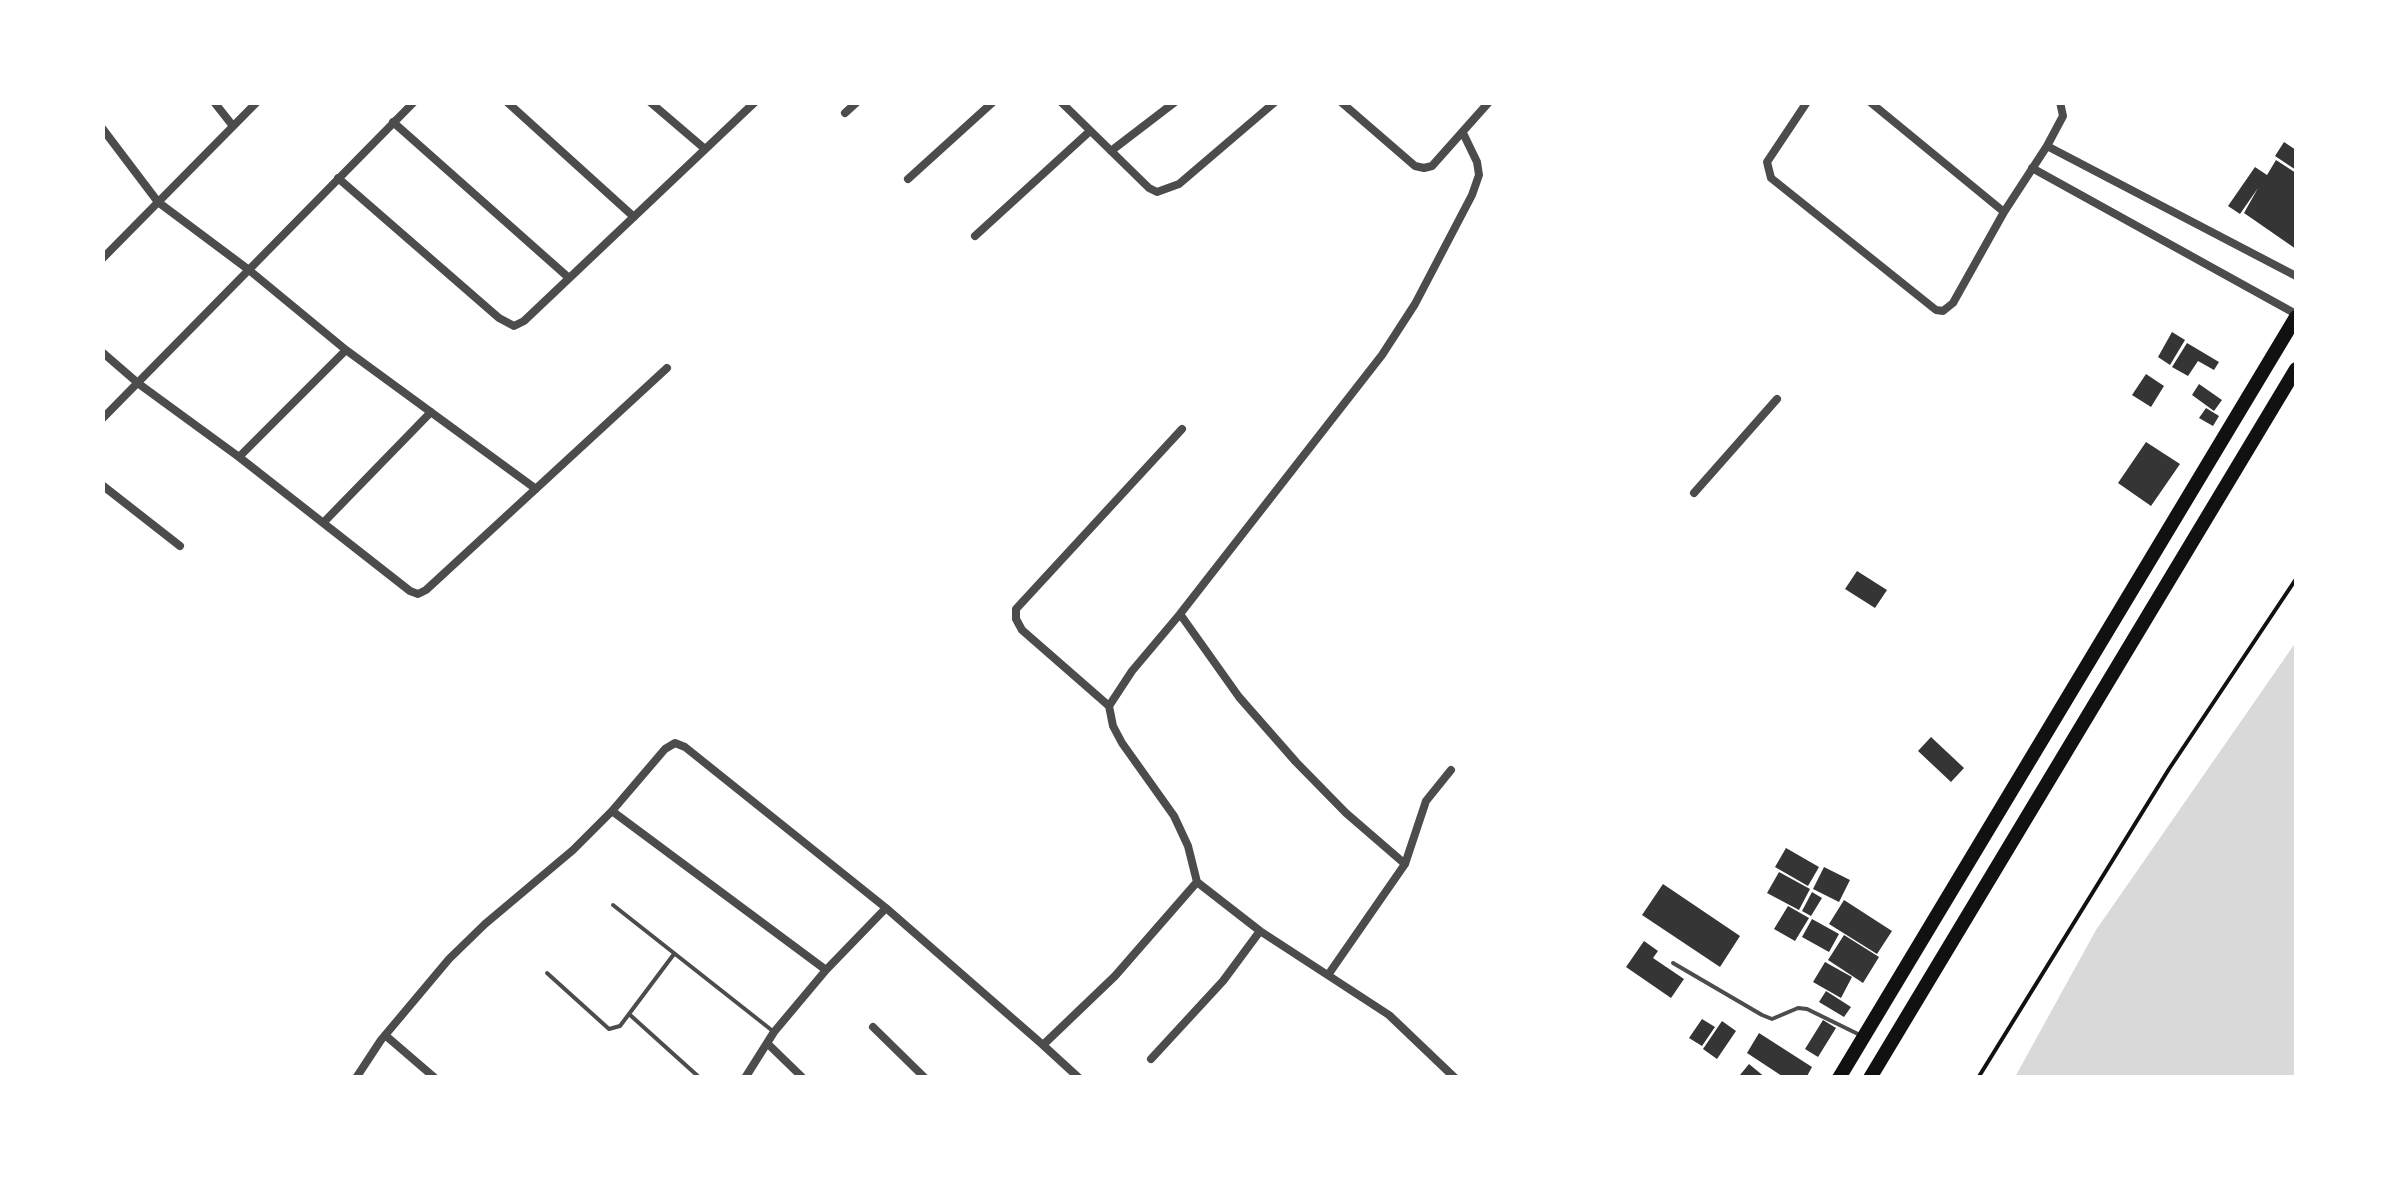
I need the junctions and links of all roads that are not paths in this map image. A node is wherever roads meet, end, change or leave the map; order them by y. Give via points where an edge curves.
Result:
1 (214, 102) edge
2 (257, 102) edge
3 (414, 102) edge
4 (508, 102) edge
5 (650, 102) edge
6 (755, 102) edge
7 (857, 102) edge
8 (993, 102) edge
9 (1060, 102) edge
10 (1175, 102) edge
11 (1275, 102) edge
12 (1341, 102) edge
13 (1488, 102) edge
14 (1807, 102) edge
15 (1870, 102) edge
16 (2060, 102) edge
17 (845, 113) dead end
18 (394, 122) junction
19 (233, 126) junction
20 (102, 128) edge
21 (1090, 130) junction
22 (1463, 133) junction
23 (2047, 146) junction
24 (705, 150) junction
25 (1111, 151) junction
26 (2032, 168) junction
27 (338, 178) junction
28 (908, 179) dead end
29 (158, 202) junction
30 (2004, 212) junction
31 (634, 217) junction
32 (975, 236) dead end
33 (102, 243) edge
34 (106, 256) edge
35 (249, 270) junction
36 (2296, 276) edge
37 (569, 278) junction
38 (2296, 316) edge
39 (346, 350) junction
40 (102, 352) edge
41 (667, 368) dead end
42 (2296, 369) edge
43 (139, 384) junction
44 (1777, 398) dead end
45 (430, 412) junction
46 (102, 419) edge
47 (1182, 429) dead end
48 (239, 457) junction
49 (102, 484) edge
50 (536, 489) junction
51 (1694, 493) dead end
52 (323, 523) junction
53 (180, 546) dead end
54 (1180, 614) junction
55 (1108, 706) junction
56 (1451, 770) dead end
57 (612, 811) junction
58 (1405, 864) junction
59 (1197, 882) junction
60 (613, 905) dead end
61 (886, 908) junction
62 (1260, 931) junction
63 (674, 954) junction
64 (1673, 963) dead end
65 (826, 970) junction
66 (548, 972) dead end
67 (1328, 975) junction
68 (630, 1014) junction
69 (873, 1027) dead end
70 (774, 1032) junction
71 (385, 1034) junction
72 (1864, 1036) junction
73 (767, 1044) junction
74 (1042, 1045) junction
75 (1151, 1059) dead end
76 (356, 1078) edge
77 (435, 1078) edge
78 (700, 1078) edge
79 (745, 1078) edge
80 (803, 1078) edge
81 (925, 1078) edge
82 (1079, 1078) edge
83 (1456, 1078) edge
84 (1839, 1078) edge
85 (1870, 1078) edge

1 - 19 street
2 - 19 street
3 - 18 street
4 - 31 street
5 - 24 street
6 - 24 street
7 - 17 street
8 - 28 street
9 - 21 street
10 - 25 street
11 - 25 street via 1167,190 1149,188
12 - 22 street via 1416,166 1432,166
13 - 22 street
14 - 30 street via 1767,162 1771,178 1936,310 1950,308
15 - 30 street
16 - 23 street via 2063,116
18 - 27 street
18 - 37 street
19 - 29 street
20 - 29 street
21 - 25 street
21 - 32 street
22 - 54 street via 1478,175 1416,304
23 - 26 street
23 - 36 street
24 - 31 street
26 - 30 street
26 - 38 street
27 - 35 street
27 - 37 street via 514,326
29 - 34 street
29 - 35 street
31 - 37 street
33 - 34 street
35 - 39 street
35 - 43 street
38 - 72 highway
39 - 45 street
39 - 48 street
40 - 43 street
41 - 50 street
42 - 85 highway
43 - 46 street
43 - 48 street
44 - 51 street
45 - 50 street
45 - 52 street
47 - 55 street via 1016,610 1022,630
48 - 52 street
49 - 53 street
50 - 52 street via 418,594
54 - 55 street
54 - 58 street via 1296,762
55 - 59 street via 1122,743 1174,816
56 - 58 street via 1426,801
57 - 61 street via 665,749 685,747
57 - 65 street
57 - 71 street via 449,959
58 - 67 street
59 - 62 street
59 - 74 street via 1115,976
60 - 63 lane
61 - 65 street
61 - 74 street
62 - 67 street
62 - 75 street
63 - 68 lane
63 - 70 lane
64 - 72 lane via 1762,1016 1806,1009
65 - 70 street
66 - 68 lane via 609,1029
67 - 83 street via 1389,1015
68 - 78 lane
69 - 81 street
70 - 73 street
71 - 76 street
71 - 77 street
72 - 84 highway
73 - 79 street
73 - 80 street
74 - 82 street

